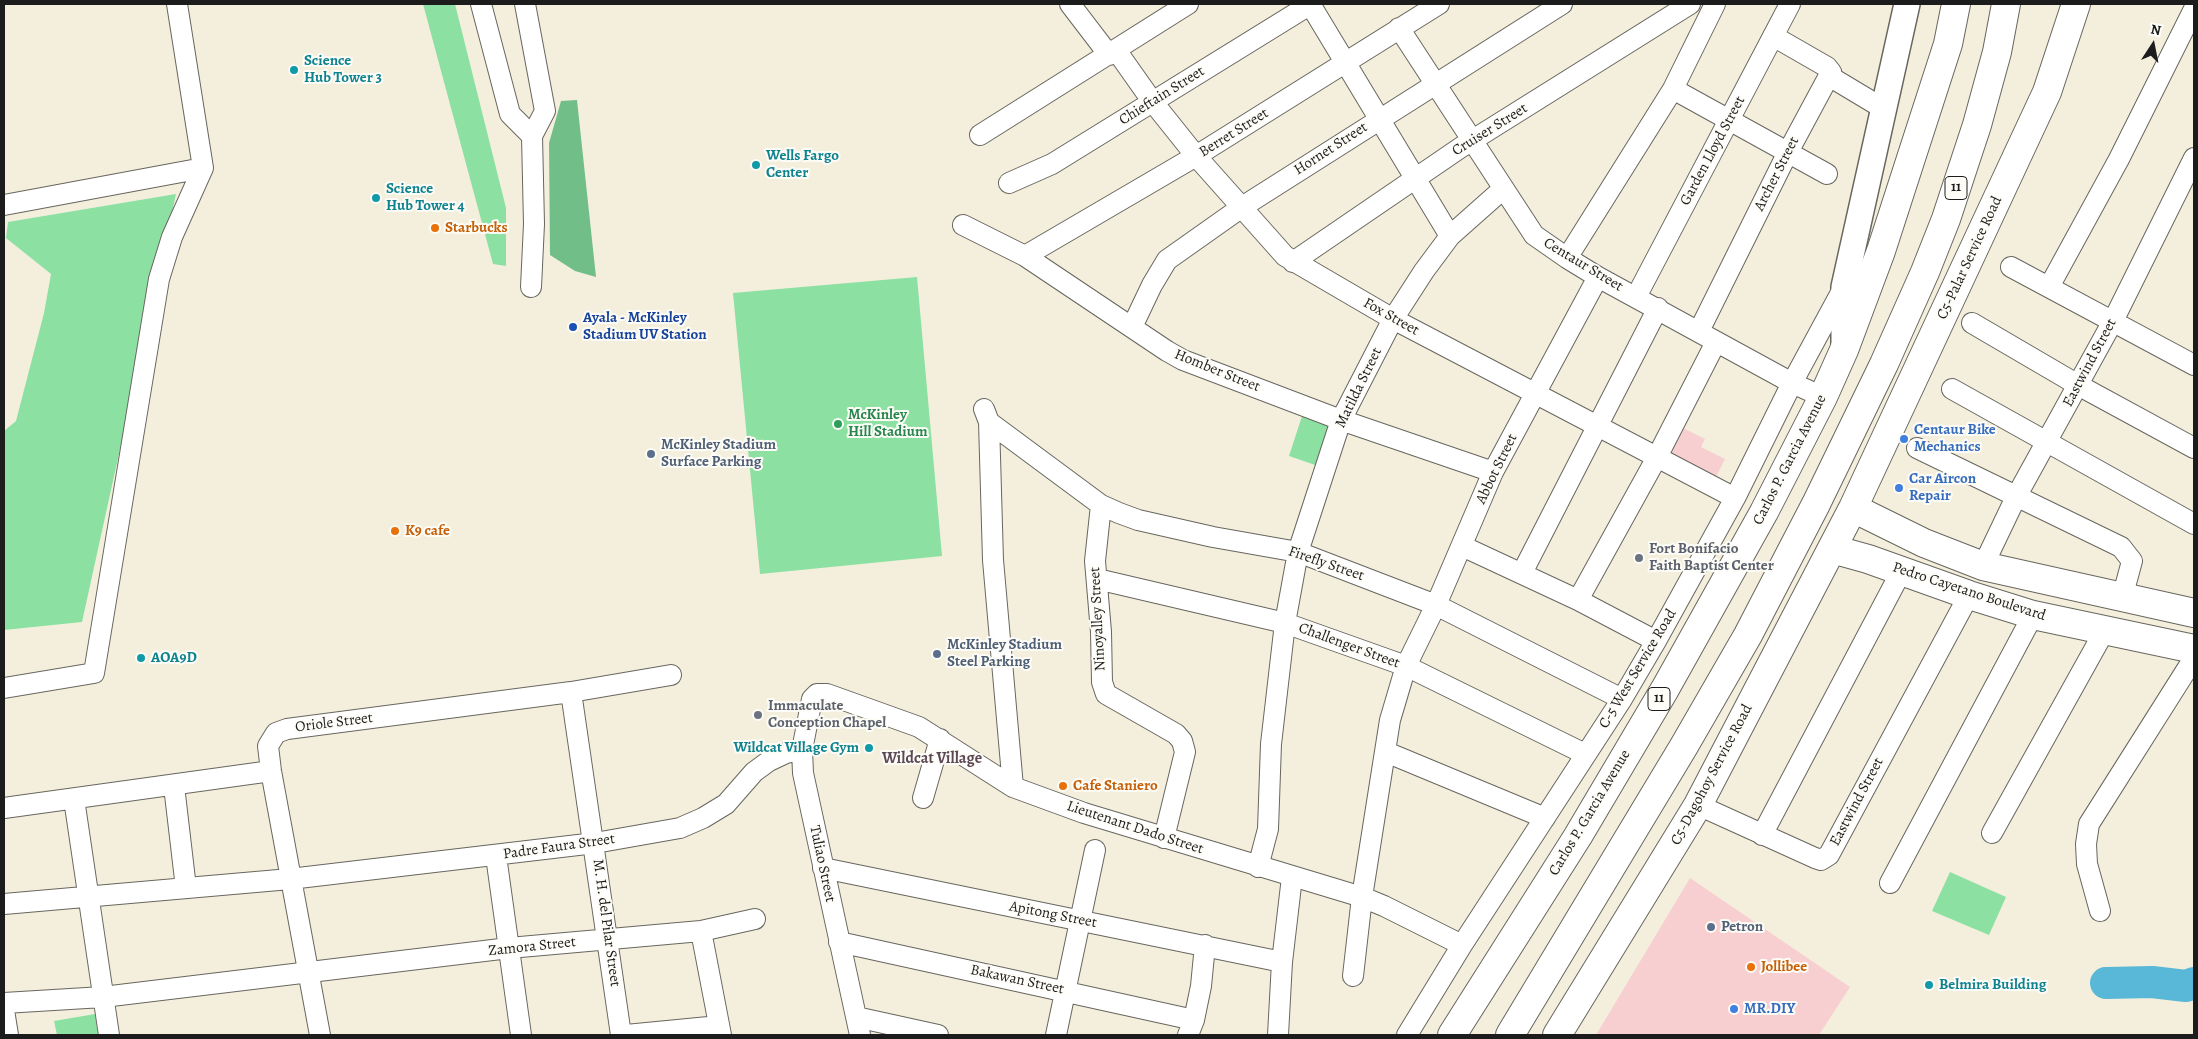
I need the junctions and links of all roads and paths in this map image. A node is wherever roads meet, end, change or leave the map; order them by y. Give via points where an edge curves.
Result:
1 (177, 4) edge
2 (481, 4) edge
3 (525, 4) edge
4 (1070, 4) edge
5 (1188, 4) edge
6 (1311, 4) edge
7 (1438, 4) edge
8 (1562, 4) edge
9 (1690, 4) edge
10 (1715, 4) edge
11 (1790, 4) edge
12 (1907, 4) edge
13 (1956, 4) edge
14 (2006, 4) edge
15 (2076, 4) edge
16 (2194, 9) edge
17 (1399, 28) junction
18 (1773, 36) junction
19 (1112, 52) junction
20 (1346, 62) junction
21 (1828, 76) junction
22 (1435, 84) junction
23 (1673, 89) junction
24 (1152, 101) junction
25 (1884, 109) junction
26 (1378, 119) junction
27 (1730, 120) junction
28 (980, 135) dead end
29 (532, 136) junction
30 (1472, 142) junction
31 (1788, 152) junction
32 (1196, 156) junction
33 (2194, 158) edge
34 (203, 168) junction
35 (1827, 174) dead end
36 (1415, 180) junction
37 (1010, 183) dead end
38 (1502, 189) junction
39 (4, 205) edge
40 (1242, 207) junction
41 (962, 224) dead end
42 (1450, 236) junction
43 (1026, 256) junction
44 (1567, 258) junction
45 (1293, 262) junction
46 (2011, 267) dead end
47 (1598, 276) junction
48 (531, 287) dead end
49 (1844, 287) junction
50 (2049, 287) junction
51 (1636, 297) junction
52 (1658, 308) junction
53 (1393, 319) junction
54 (2113, 321) junction
55 (1972, 323) dead end
56 (1132, 327) junction
57 (1699, 331) junction
58 (1716, 342) junction
59 (1844, 350) junction
60 (2193, 361) edge
61 (1792, 383) junction
62 (2078, 385) junction
63 (1952, 389) dead end
64 (1535, 393) junction
65 (1823, 397) junction
66 (1341, 420) junction
67 (1599, 426) junction
68 (2048, 443) junction
69 (1917, 448) dead end
70 (2194, 448) edge
71 (1656, 459) junction
72 (1493, 472) junction
73 (2016, 497) junction
74 (1735, 498) junction
75 (1101, 504) junction
76 (1853, 508) junction
77 (2194, 524) edge
78 (1462, 546) junction
79 (1832, 549) junction
80 (1298, 552) junction
81 (1983, 566) junction
82 (1902, 570) junction
83 (1522, 573) junction
84 (1097, 579) junction
85 (1968, 594) junction
86 (2122, 598) junction
87 (1578, 600) junction
88 (1436, 605) junction
89 (2194, 613) edge
90 (2033, 614) junction
91 (1285, 624) junction
92 (2105, 630) junction
93 (1656, 641) junction
94 (2194, 649) edge
95 (2194, 658) edge
96 (1406, 666) junction
97 (671, 674) dead end
98 (4, 688) edge
99 (571, 692) junction
100 (817, 694) joint
101 (1622, 699) junction
102 (940, 740) junction
103 (802, 750) junction
104 (1386, 752) junction
105 (1585, 754) junction
106 (271, 771) junction
107 (174, 786) junction
108 (1013, 787) junction
109 (923, 798) dead end
110 (74, 799) junction
111 (1698, 805) junction
112 (4, 808) edge
113 (1545, 818) junction
114 (1992, 833) dead end
115 (1762, 835) junction
116 (1164, 838) junction
117 (595, 843) junction
118 (1095, 850) dead end
119 (496, 856) junction
120 (1258, 867) junction
121 (823, 868) junction
122 (1292, 877) junction
123 (290, 879) junction
124 (1890, 883) dead end
125 (186, 888) junction
126 (88, 896) junction
127 (1362, 897) junction
128 (4, 904) edge
129 (2100, 911) dead end
130 (755, 919) dead end
131 (1081, 921) junction
132 (701, 931) junction
133 (608, 940) junction
134 (839, 942) junction
135 (1204, 945) junction
136 (1462, 945) junction
137 (509, 948) junction
138 (1282, 962) junction
139 (309, 973) junction
140 (1353, 976) dead end
141 (1066, 991) junction
142 (103, 997) junction
143 (4, 1003) edge
144 (4, 1010) edge
145 (858, 1026) edge
146 (1191, 1028) edge
147 (720, 1030) edge
148 (8, 1035) edge
149 (109, 1035) edge
150 (320, 1035) edge
151 (521, 1035) edge
152 (621, 1035) edge
153 (626, 1035) edge
154 (938, 1035) edge
155 (1056, 1035) edge
156 (1278, 1035) edge
157 (1406, 1035) edge
158 (1452, 1035) edge
159 (1510, 1035) edge
160 (1557, 1035) edge

1 - 34 street
2 - 29 street via 510,114
3 - 29 street via 545,111
4 - 19 street, Fox Street
5 - 19 street
6 - 20 street
6 - 24 street, Chieftain Street
7 - 17 street, Berret Street
8 - 22 street, Hornet Street
9 - 30 street, Cruiser Street
10 - 23 street
11 - 18 street, Garden Lloyd Street
12 - 25 street
13 - 59 main road, Carlos P. Garcia Avenue / 11 via 1948,44 1881,250
14 - 159 main road, 11 via 1977,125 1946,220 1884,364 1748,635
15 - 76 main road, C5-Palar Service Road via 2047,92
16 - 50 street via 2119,159
17 - 20 street, Berret Street
17 - 22 street, Centaur Street
18 - 21 street via 1827,67 1831,72
18 - 27 street, Garden Lloyd Street
19 - 24 street, Fox Street
19 - 28 street
20 - 26 street
20 - 32 street, Berret Street
21 - 25 street
21 - 31 street, Archer Street
22 - 26 street, Hornet Street
22 - 30 street, Centaur Street
23 - 27 street
23 - 44 street
24 - 32 street, Fox Street
24 - 37 street, Chieftain Street via 1052,164
25 - 49 street
26 - 36 street
26 - 40 street, Hornet Street
27 - 31 street
27 - 51 street, Garden Lloyd Street
29 - 48 street via 534,224
30 - 36 street, Cruiser Street
30 - 38 street, Centaur Street
31 - 35 street
31 - 57 street, Archer Street
32 - 40 street, Fox Street
32 - 43 street, Berret Street
33 - 54 street, Eastwind Street
34 - 39 street
34 - 98 street via 172,237 158,279 94,673
36 - 42 street
36 - 45 street, Cruiser Street
38 - 42 street, Matilda Street
38 - 44 street, Centaur Street via 1534,235
40 - 45 street, Fox Street
40 - 56 street, Hornet Street via 1168,260
41 - 43 street, Homber Street
42 - 53 street, Matilda Street
43 - 56 street, Homber Street
44 - 47 street, Centaur Street
45 - 53 street, Fox Street
46 - 50 street
47 - 51 street, Centaur Street
47 - 64 street, Abbot Street
49 - 59 street
49 - 61 street, C-5 West Service Road
50 - 54 street
51 - 52 street, Centaur Street
52 - 57 street, Centaur Street
52 - 67 street
53 - 64 street, Fox Street
53 - 66 street, Matilda Street
54 - 60 street
54 - 62 street, Eastwind Street
55 - 62 street
56 - 66 street, Homber Street via 1183,360
57 - 58 street, Centaur Street
58 - 61 street, Centaur Street
58 - 71 street
59 - 65 main road, Carlos P. Garcia Avenue / 11
61 - 65 street, Centaur Street
61 - 74 street, C-5 West Service Road
62 - 68 street, Eastwind Street
62 - 70 street
63 - 68 street
64 - 67 street, Fox Street
64 - 72 street, Abbot Street
65 - 158 main road, Carlos P. Garcia Avenue / 11 via 1764,512 1665,689 1578,836
66 - 72 street, Homber Street
66 - 80 street, Matilda Street
67 - 71 street, Fox Street
67 - 83 street
68 - 73 street, Eastwind Street
68 - 77 street
69 - 73 street
71 - 74 street, Fox Street
71 - 87 street
72 - 78 street, Abbot Street
73 - 81 street, Eastwind Street
73 - 86 street via 2121,547 2132,561
74 - 93 street, C-5 West Service Road
75 - 80 street, Firefly Street via 1138,520
75 - 84 street, Ninoyalley Street via 1095,561
75 - 108 street, Firefly Street via 987,415 993,560
76 - 79 main road, C5-Dagohoy Service Road
76 - 81 main road, Pedro Cayetano Boulevard via 1924,543
78 - 83 street
78 - 88 street, Abbot Street
79 - 82 main road, Pedro Cayetano Boulevard
79 - 111 main road, C5-Dagohoy Service Road
80 - 88 street, Firefly Street
80 - 91 street, Matilda Street
81 - 86 main road, Pedro Cayetano Boulevard
82 - 85 main road, Pedro Cayetano Boulevard
82 - 115 street
83 - 87 street
84 - 91 street, Challenger Street
84 - 116 street, Ninoyalley Street via 1102,682 1106,694 1176,734 1186,752
85 - 90 main road, Pedro Cayetano Boulevard
85 - 115 street, Eastwind Street via 1829,855 1821,860 1814,858
86 - 89 main road, Pedro Cayetano Boulevard
87 - 93 street
88 - 96 street, Abbot Street
88 - 101 street, Firefly Street
90 - 92 main road, Pedro Cayetano Boulevard
90 - 124 street
91 - 96 street, Challenger Street
91 - 120 street, Matilda Street via 1271,744 1268,829
92 - 94 main road, Pedro Cayetano Boulevard
92 - 114 street
93 - 101 street, C-5 West Service Road
95 - 129 street via 2089,824 2087,864
96 - 104 street, Abbot Street via 1390,720
96 - 105 street, Challenger Street
97 - 99 street, Oriole Street
99 - 106 street, Oriole Street via 286,729 276,733 268,746
99 - 117 street, M. H. del Pilar Street
100 - 102 street, Lieutenant Dado Street via 827,694 919,727
100 - 103 street, Tuliao Street via 812,699
101 - 105 street, C-5 West Service Road
102 - 108 street, Lieutenant Dado Street
102 - 109 street
103 - 117 street, Padre Faura Street via 769,761 754,772 726,804 704,818 680,828
103 - 121 street, Tuliao Street via 802,773
104 - 113 street
104 - 127 street, Abbot Street
105 - 113 street, C-5 West Service Road
106 - 107 street
106 - 123 street, Oriole Street
107 - 110 street
107 - 125 street
108 - 116 street, Lieutenant Dado Street
110 - 112 street
110 - 126 street
111 - 115 street, Eastwind Street
111 - 160 main road, C5-Dagohoy Service Road
113 - 136 street, C-5 West Service Road
116 - 120 street, Lieutenant Dado Street
117 - 119 street, Padre Faura Street
117 - 133 street, M. H. del Pilar Street
118 - 131 street
119 - 123 street, Padre Faura Street
119 - 137 street
120 - 122 street, Lieutenant Dado Street
121 - 131 street, Apitong Street
121 - 134 street, Tuliao Street
122 - 127 street, Lieutenant Dado Street
122 - 138 street
123 - 125 street, Padre Faura Street
123 - 139 street, Oriole Street
125 - 126 street, Padre Faura Street
126 - 128 street, Padre Faura Street
126 - 142 street
127 - 136 street, Lieutenant Dado Street
127 - 140 street, Abbot Street
130 - 132 street, Zamora Street
131 - 135 street, Apitong Street
131 - 141 street
132 - 133 street, Zamora Street
132 - 147 street
133 - 137 street, Zamora Street
133 - 152 street, M. H. del Pilar Street
134 - 141 street, Bakawan Street
134 - 145 street, Tuliao Street
135 - 138 street, Apitong Street
135 - 146 street via 1201,986
136 - 157 street, C-5 West Service Road
137 - 139 street, Zamora Street
137 - 151 street
138 - 156 street
139 - 142 street, Zamora Street
139 - 150 street, Oriole Street
141 - 146 street, Bakawan Street
141 - 155 street
142 - 143 street, Zamora Street
142 - 149 street
144 - 148 street
145 - 154 street
147 - 153 street

